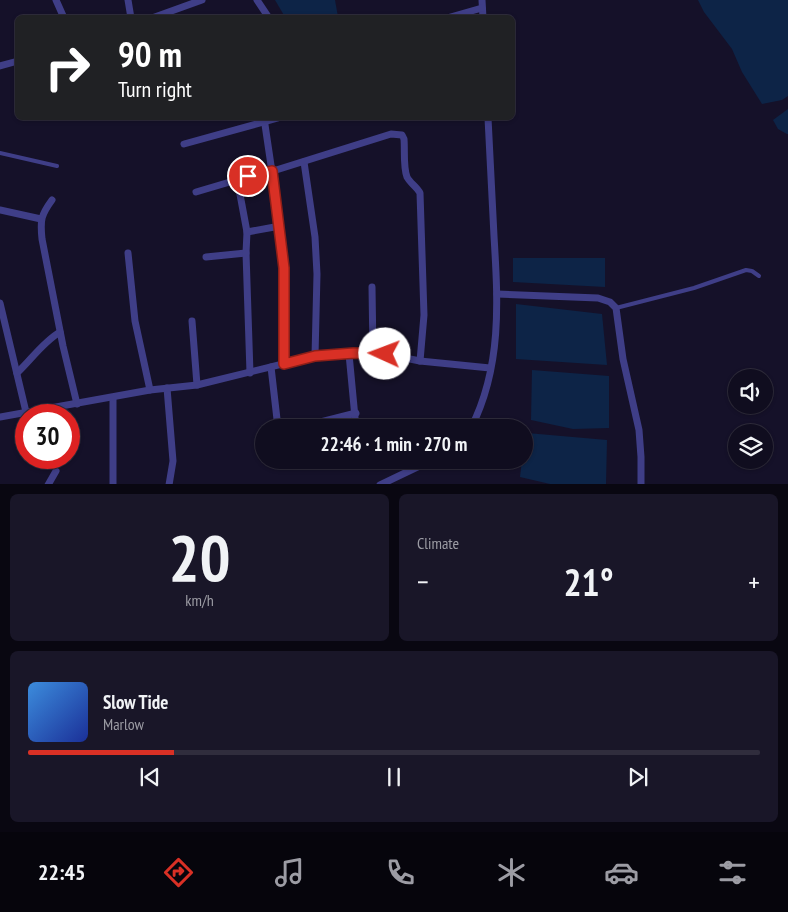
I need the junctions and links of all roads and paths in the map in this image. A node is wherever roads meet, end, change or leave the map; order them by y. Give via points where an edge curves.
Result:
1 (56, 0) edge
2 (128, 0) edge
3 (202, 0) edge
4 (257, 0) edge
5 (186, 3) edge
6 (482, 4) edge
7 (63, 15) edge
8 (130, 15) edge
9 (159, 15) edge
10 (267, 15) edge
11 (454, 15) edge
12 (15, 62) edge
13 (0, 66) edge
14 (262, 120) edge
15 (265, 120) edge
16 (488, 120) edge
17 (184, 144) dead end
18 (0, 153) edge
19 (304, 162) junction
20 (57, 166) dead end
21 (272, 170) junction
22 (240, 179) junction
23 (196, 192) dead end
24 (52, 200) dead end
25 (0, 210) edge
26 (41, 219) junction
27 (280, 226) junction
28 (248, 232) junction
29 (128, 253) dead end
30 (246, 253) junction
31 (206, 257) dead end
32 (759, 276) dead end
33 (372, 287) dead end
34 (497, 294) junction
35 (0, 303) edge
36 (616, 308) junction
37 (192, 321) dead end
38 (60, 332) junction
39 (350, 354) junction
40 (373, 354) junction
41 (315, 356) junction
42 (420, 361) junction
43 (284, 364) junction
44 (271, 367) junction
45 (490, 368) junction
46 (17, 373) junction
47 (250, 373) junction
48 (197, 385) junction
49 (167, 388) junction
50 (150, 390) junction
51 (113, 398) junction
52 (24, 404) edge
53 (77, 404) joint
54 (356, 413) junction
55 (15, 414) edge
56 (0, 417) edge
57 (277, 419) edge
58 (332, 419) edge
59 (356, 419) edge
60 (475, 419) edge
61 (412, 469) edge
62 (56, 471) dead end
63 (48, 484) edge
64 (113, 484) edge
65 (169, 484) edge
66 (380, 484) edge
67 (641, 484) edge

1 - 7 street
2 - 8 street
3 - 5 street
4 - 10 street
5 - 9 street
6 - 11 street
12 - 13 street
14 - 17 street
15 - 21 street
16 - 34 street
18 - 20 lane
19 - 21 street
19 - 41 street via 315,237
19 - 42 street via 391,134 402,135 406,173 420,193 424,315
21 - 22 street
21 - 27 street
22 - 23 street
22 - 28 street
24 - 26 street
25 - 26 street
26 - 38 street
27 - 28 street
27 - 43 street via 284,268
28 - 30 street
29 - 50 street via 136,321
30 - 31 street
30 - 47 street
32 - 36 lane via 746,270
33 - 40 street
34 - 36 street via 598,298
34 - 45 street via 496,337
35 - 46 street
36 - 67 street via 623,359 639,430
37 - 48 street
38 - 46 street
38 - 53 street
39 - 40 street
39 - 41 street
39 - 54 street
40 - 42 street
41 - 43 street
42 - 45 street
43 - 44 street
44 - 47 street
44 - 57 street
45 - 60 street
46 - 52 street
47 - 48 street
48 - 49 street
49 - 50 street
49 - 65 street via 173,461
50 - 51 street
51 - 53 street
51 - 64 street
54 - 58 street
54 - 59 street
55 - 56 street
61 - 66 street
62 - 63 street

